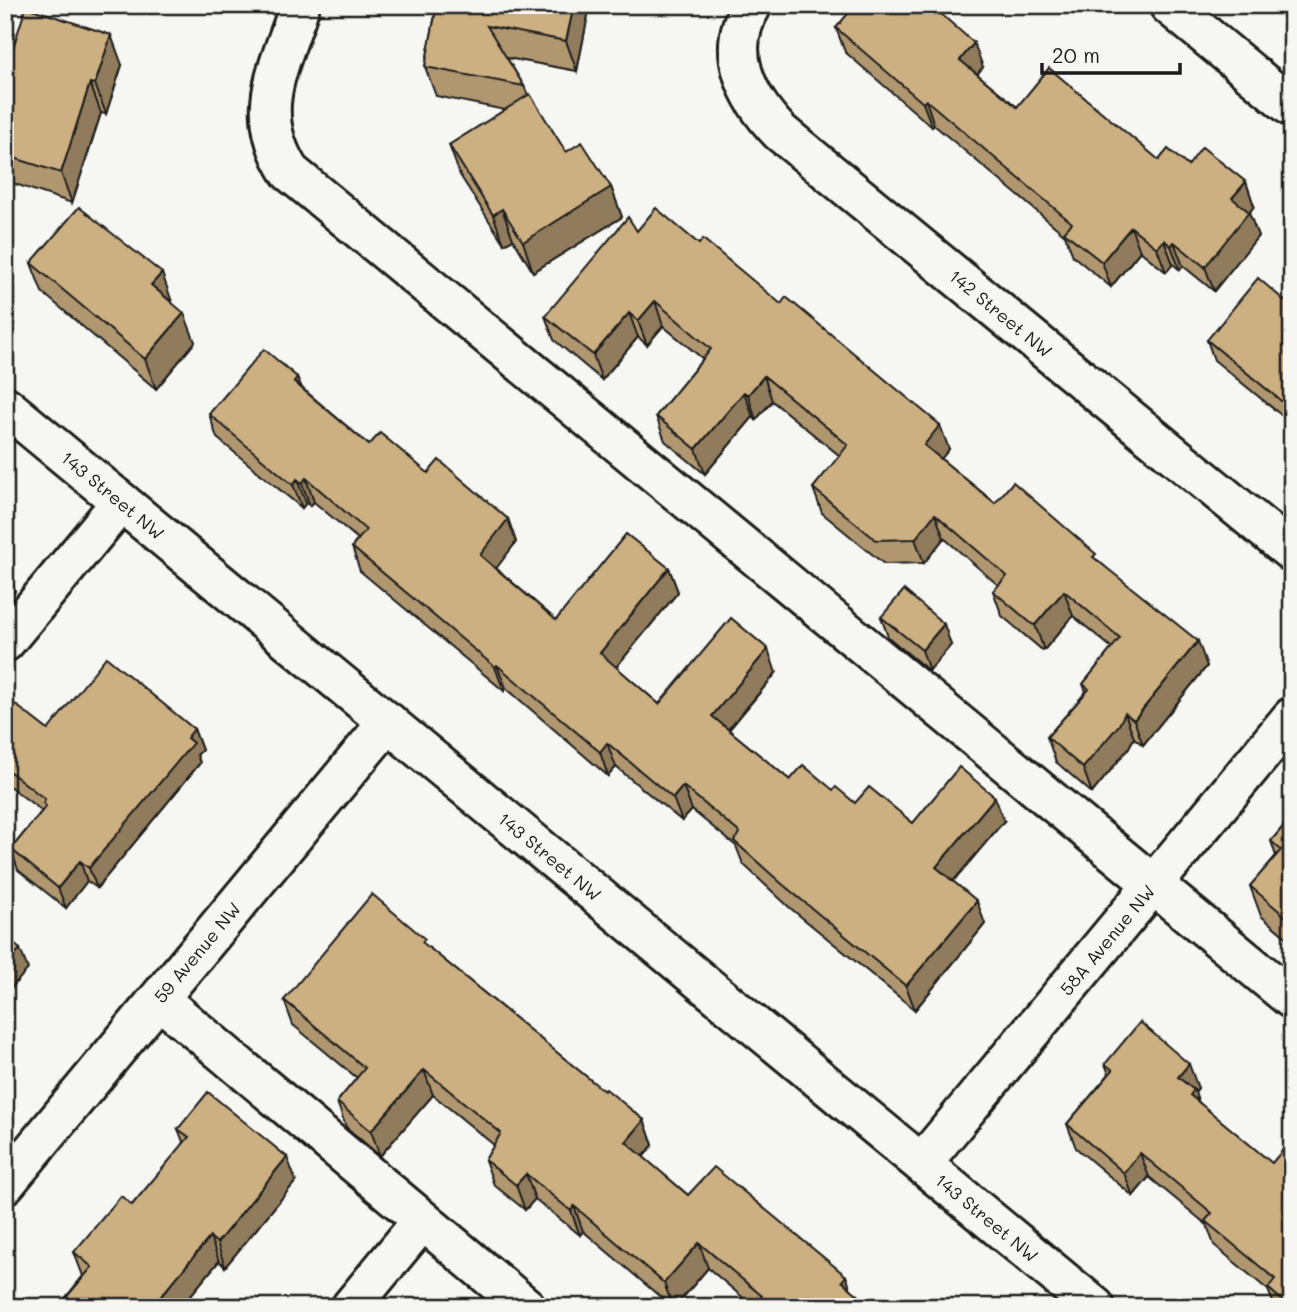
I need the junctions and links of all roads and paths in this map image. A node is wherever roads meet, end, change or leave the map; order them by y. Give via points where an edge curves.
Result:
1 (300, 5) edge
2 (752, 5) edge
3 (1169, 5) edge
4 (1292, 107) edge
5 (5, 406) edge
6 (121, 502) junction
7 (1292, 552) edge
8 (5, 642) edge
9 (1292, 716) edge
10 (388, 722) junction
11 (1152, 886) junction
12 (159, 999) junction
13 (1292, 999) edge
14 (922, 1163) junction
15 (5, 1184) edge
16 (422, 1221) junction
17 (351, 1307) edge
18 (526, 1307) edge
19 (1096, 1307) edge

1 - 11 street via 270,97 270,131 290,172
2 - 7 street, 142 Street NW via 743,30 742,77 751,98 780,132
3 - 4 street
5 - 6 street, 143 Street NW
6 - 8 street
6 - 10 street, 143 Street NW
9 - 11 street, 58A Avenue NW
10 - 12 street, 59 Avenue NW
10 - 14 street, 143 Street NW
11 - 13 street
11 - 14 street, 58A Avenue NW
12 - 15 street, 59 Avenue NW
12 - 16 street
14 - 19 street, 143 Street NW
16 - 17 street
16 - 18 street

